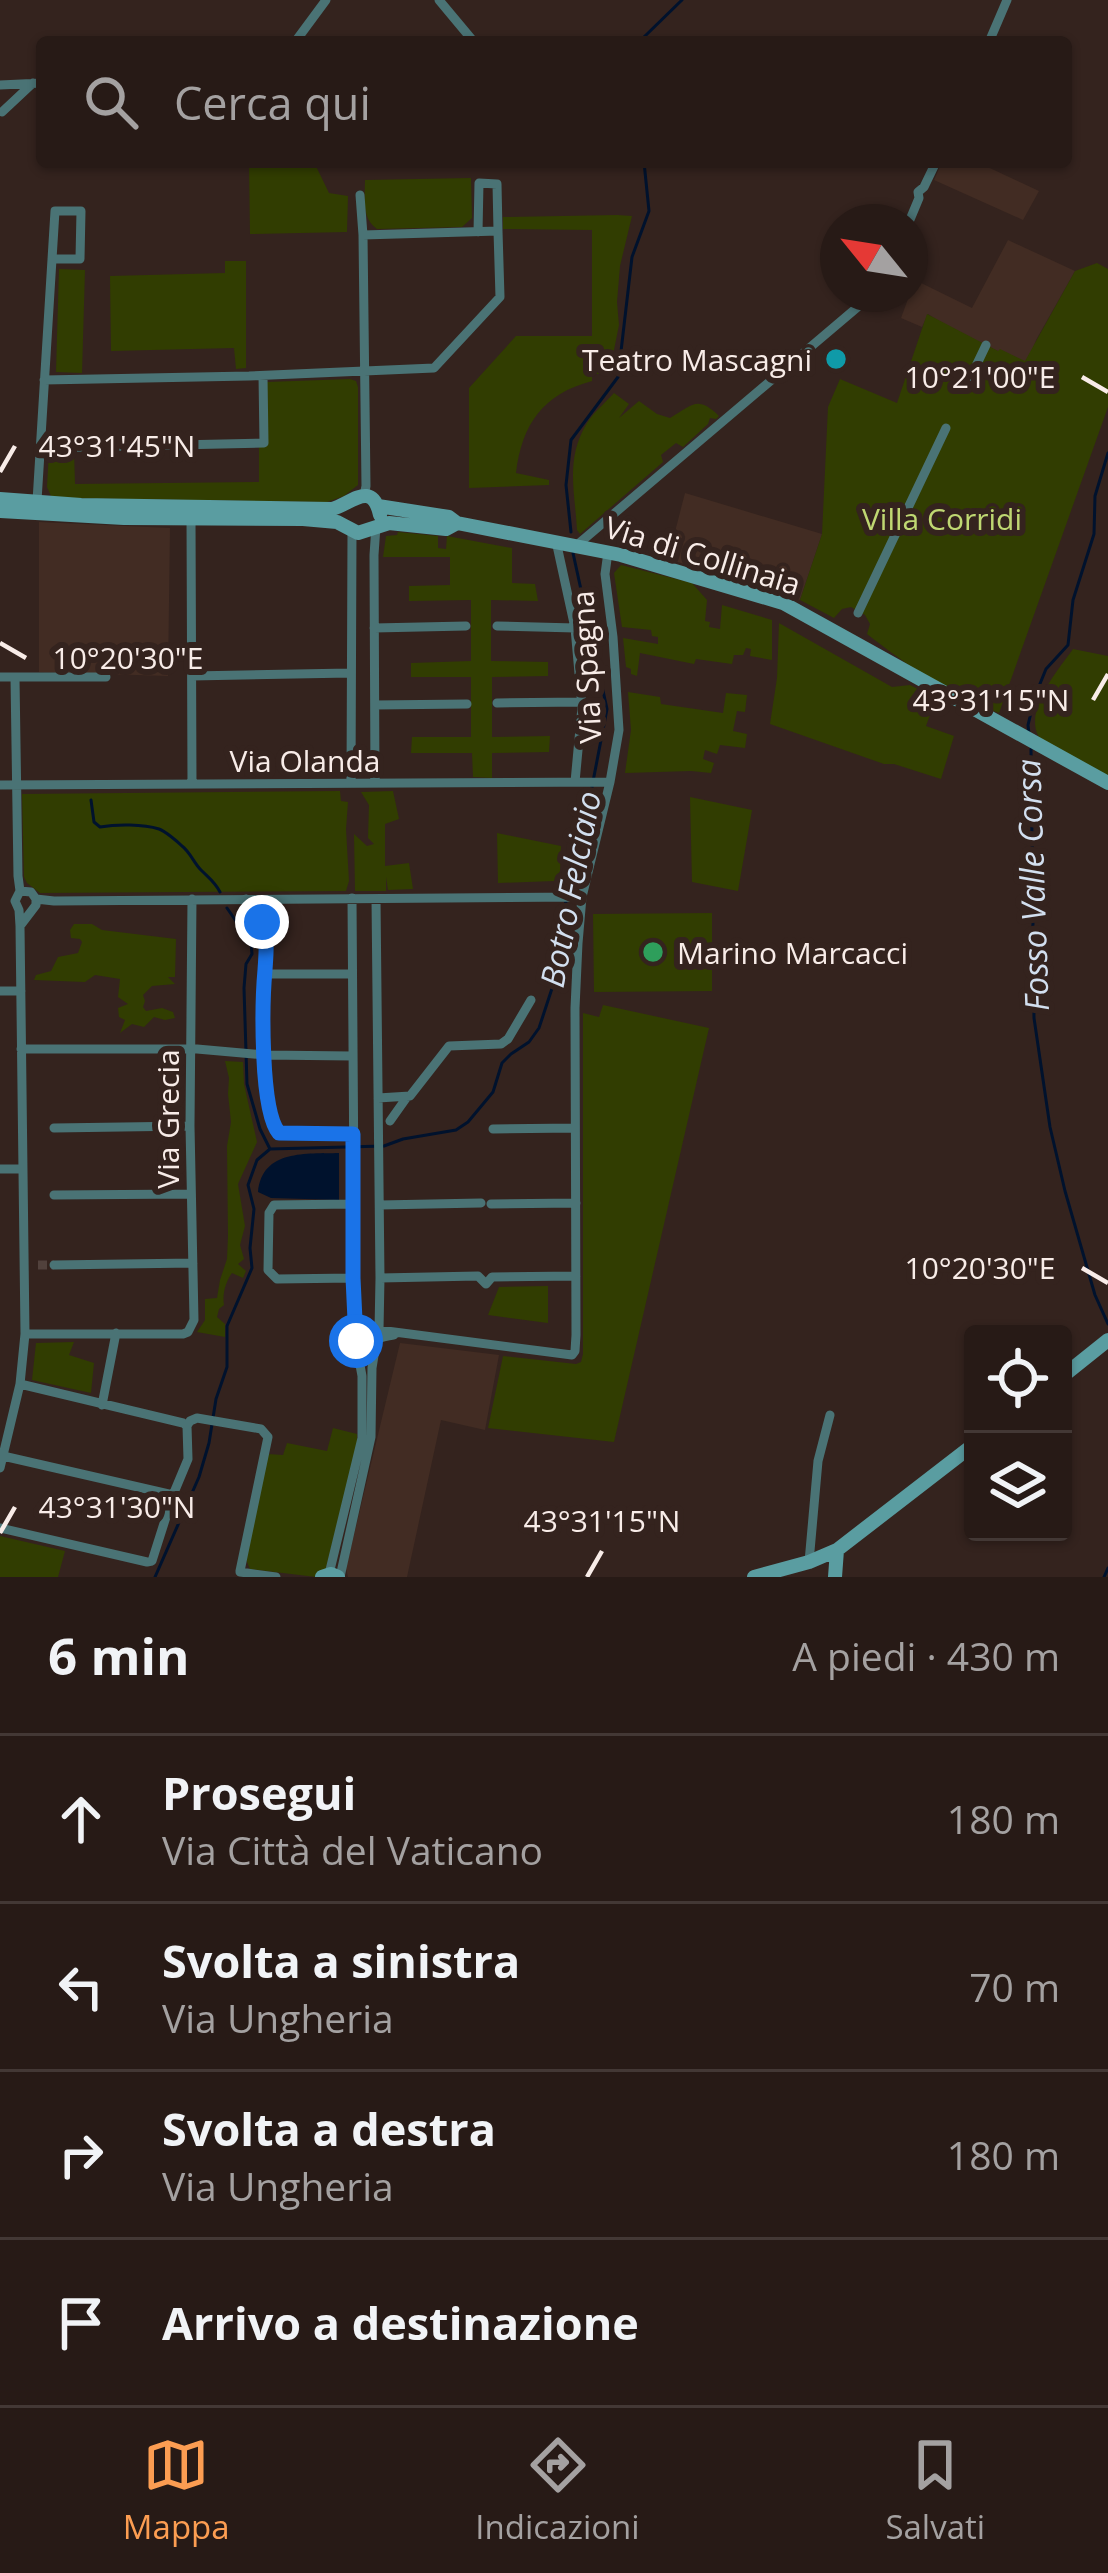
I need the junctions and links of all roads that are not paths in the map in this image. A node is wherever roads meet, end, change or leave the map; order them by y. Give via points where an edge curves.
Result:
1 (326, 0) edge
2 (439, 0) edge
3 (1007, 0) edge
4 (299, 36) edge
5 (469, 36) edge
6 (991, 36) edge
7 (36, 83) edge
8 (0, 85) edge
9 (36, 85) edge
10 (0, 98) edge
11 (1, 112) edge
12 (933, 168) edge
13 (360, 195) dead end
14 (917, 204) edge
15 (498, 231) junction
16 (478, 232) junction
17 (363, 235) junction
18 (52, 260) junction
19 (853, 312) edge
20 (986, 345) dead end
21 (364, 373) junction
22 (263, 376) junction
23 (44, 380) junction
24 (965, 389) dead end
25 (946, 428) dead end
26 (40, 448) junction
27 (364, 496) junction
28 (0, 499) edge
29 (37, 501) junction
30 (345, 504) junction
31 (378, 506) junction
32 (0, 511) edge
33 (191, 518) junction
34 (457, 523) junction
35 (376, 526) junction
36 (348, 529) junction
37 (556, 541) junction
38 (583, 546) junction
39 (608, 552) junction
40 (604, 574) junction
41 (858, 613) dead end
42 (466, 626) dead end
43 (496, 626) dead end
44 (374, 628) junction
45 (575, 628) junction
46 (350, 673) junction
47 (192, 676) junction
48 (0, 677) edge
49 (106, 677) dead end
50 (15, 678) junction
51 (582, 702) junction
52 (497, 703) dead end
53 (467, 704) dead end
54 (375, 705) junction
55 (577, 782) junction
56 (610, 782) junction
57 (351, 783) junction
58 (376, 783) junction
59 (1108, 783) edge
60 (192, 784) junction
61 (0, 785) edge
62 (17, 785) junction
63 (583, 897) junction
64 (192, 898) junction
65 (352, 898) junction
66 (376, 898) junction
67 (246, 899) junction
68 (2, 901) edge
69 (25, 901) junction
70 (265, 974) junction
71 (351, 974) junction
72 (0, 992) edge
73 (21, 992) junction
74 (531, 1000) dead end
75 (190, 1048) junction
76 (21, 1049) junction
77 (262, 1055) junction
78 (352, 1056) junction
79 (407, 1097) junction
80 (378, 1098) junction
81 (390, 1121) dead end
82 (190, 1126) junction
83 (22, 1128) junction
84 (38, 1128) dead end
85 (54, 1128) dead end
86 (575, 1128) junction
87 (493, 1129) dead end
88 (353, 1142) junction
89 (0, 1169) edge
90 (22, 1169) junction
91 (191, 1194) junction
92 (54, 1195) dead end
93 (23, 1196) junction
94 (37, 1196) dead end
95 (577, 1203) junction
96 (353, 1204) junction
97 (380, 1205) junction
98 (193, 1263) junction
99 (54, 1264) tunnel mouth
100 (24, 1265) junction
101 (37, 1265) tunnel mouth
102 (576, 1276) junction
103 (353, 1278) junction
104 (380, 1278) junction
105 (116, 1333) junction
106 (25, 1334) junction
107 (355, 1334) junction
108 (378, 1337) junction
109 (1108, 1340) edge
110 (1072, 1369) edge
111 (20, 1384) junction
112 (102, 1405) junction
113 (830, 1415) dead end
114 (187, 1426) junction
115 (964, 1452) edge
116 (1, 1462) edge
117 (173, 1495) junction
118 (0, 1528) edge
119 (837, 1550) junction
120 (809, 1562) junction
121 (240, 1574) edge
122 (332, 1576) edge
123 (276, 1577) edge
124 (754, 1577) edge
125 (836, 1577) edge

1 - 4 street
2 - 5 street
3 - 6 street
7 - 8 street
9 - 11 street
10 - 11 street
12 - 14 street
13 - 17 street
15 - 16 street
15 - 16 street via 497,184 479,183
15 - 21 street via 500,297 434,368
16 - 17 street
17 - 21 street
18 - 18 street via 55,211 81,211 80,259
18 - 23 street
19 - 38 street
20 - 24 street
21 - 22 street
21 - 27 street
22 - 23 street
22 - 26 street via 264,443
23 - 26 street
25 - 41 street
26 - 29 street
27 - 30 street
27 - 31 street
28 - 29 street
29 - 30 street
30 - 36 street
31 - 34 street, Via di Collinaia
31 - 35 street
32 - 33 street
33 - 36 street via 303,519
33 - 47 street
34 - 35 street, Via di Collinaia
34 - 37 street, Via di Collinaia
35 - 36 street
35 - 44 street
36 - 46 street
37 - 38 street, Via di Collinaia
37 - 45 street
38 - 39 street, Via di Collinaia
38 - 40 street, Via Spagna
39 - 40 street, Via Spagna
39 - 59 street, Via di Collinaia via 783,603
40 - 56 street, Via Spagna via 619,730
42 - 44 street
43 - 45 street
44 - 54 street
45 - 51 street
46 - 47 street
46 - 57 street
47 - 60 street
48 - 50 street
49 - 50 street
50 - 62 street
51 - 52 street
51 - 55 street
53 - 54 street
54 - 58 street
55 - 56 street, Via Olanda
55 - 58 street, Via Olanda
56 - 63 street, Via Spagna
57 - 58 street, Via Olanda
57 - 60 street, Via Olanda
60 - 62 street, Via Olanda
61 - 62 street, Via Olanda
62 - 69 street
63 - 66 street
63 - 86 street, Via Spagna
64 - 67 street
64 - 69 street
64 - 75 street, Via Grecia
65 - 66 street
65 - 67 street
65 - 71 street
66 - 80 street
67 - 70 street via 265,932
68 - 69 street
69 - 73 street
70 - 71 street
70 - 77 street
71 - 78 street
72 - 73 street
73 - 76 street
74 - 79 street via 508,1040 449,1046
75 - 76 street
75 - 77 street
75 - 82 street, Via Grecia
76 - 83 street
77 - 78 street
77 - 88 street via 275,1131
78 - 88 street
79 - 80 street
79 - 81 street
80 - 97 street
82 - 85 street
82 - 91 street, Via Grecia
83 - 84 street
83 - 90 street
86 - 87 street
86 - 95 street, Via Spagna
88 - 96 street
89 - 90 street
90 - 93 street
91 - 92 street
91 - 98 street, Via Grecia
93 - 94 street
93 - 100 street
95 - 97 street
95 - 102 street, Via Spagna
96 - 103 street
96 - 103 street via 274,1205 268,1270 277,1279
97 - 104 street
98 - 99 street
98 - 105 street, Via Grecia via 188,1332
100 - 101 street
100 - 106 street
102 - 104 street via 492,1277 486,1284 478,1276
102 - 108 street, Via Spagna via 572,1355
103 - 107 street
104 - 108 street
105 - 106 street
105 - 112 street
106 - 111 street
107 - 108 street via 364,1346
107 - 108 street via 368,1322
107 - 122 street via 362,1438
108 - 122 street via 371,1437
109 - 110 street
111 - 112 street
111 - 116 street
112 - 114 street
113 - 120 street
114 - 117 street via 188,1459
114 - 121 street via 197,1418 268,1437
115 - 119 street
116 - 117 street
117 - 118 street via 147,1562
119 - 120 street
119 - 125 street
120 - 124 street
121 - 123 street

